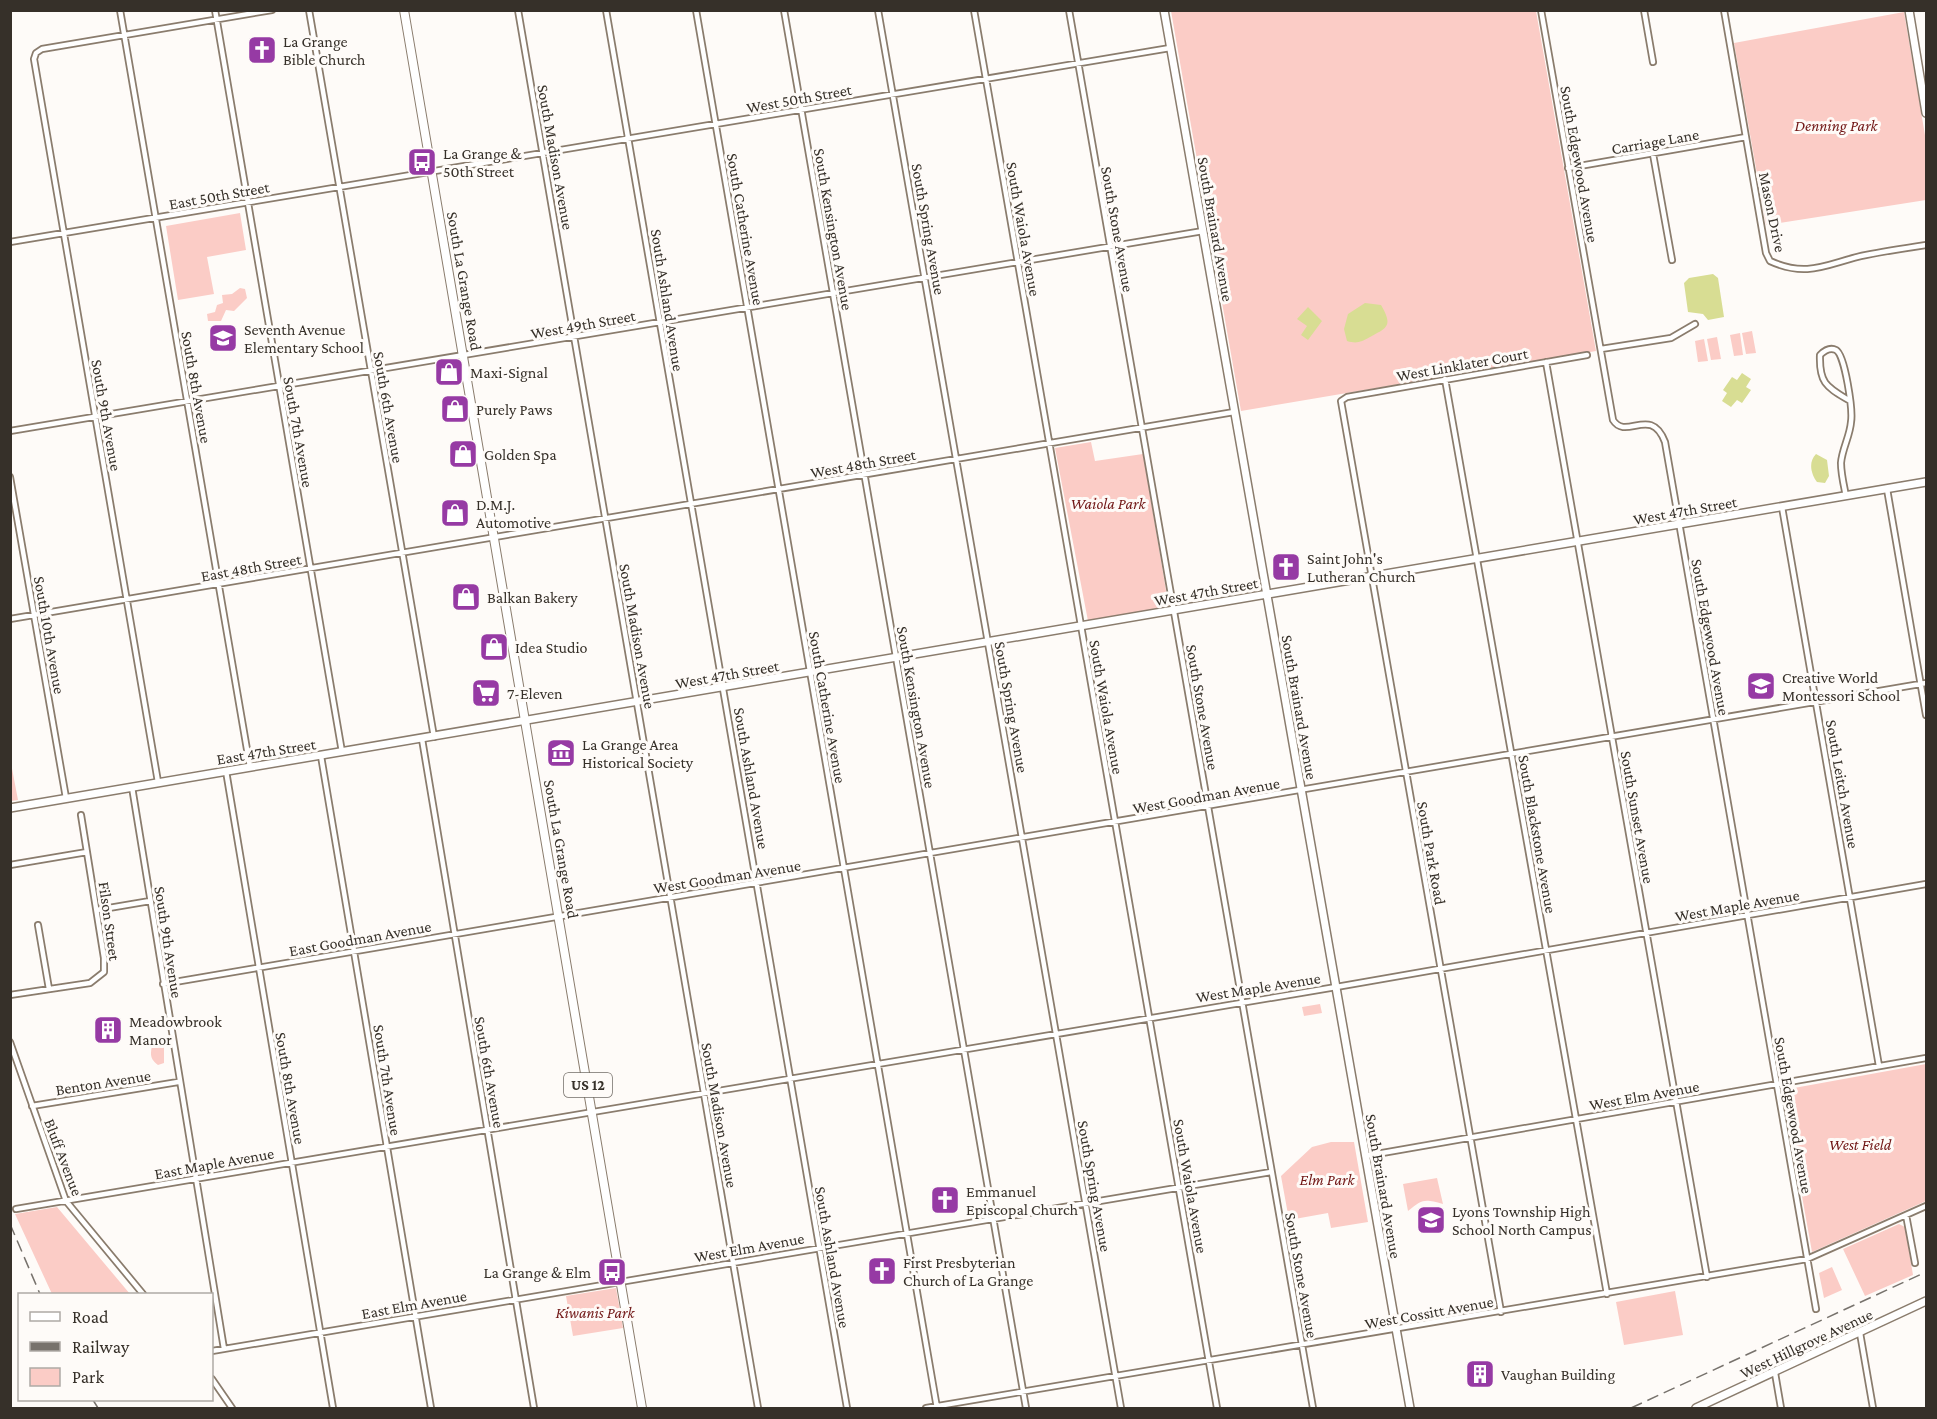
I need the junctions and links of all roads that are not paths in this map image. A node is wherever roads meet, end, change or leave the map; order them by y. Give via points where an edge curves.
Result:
1 (120, 10) edge
2 (215, 10) edge
3 (272, 10) edge
4 (309, 10) edge
5 (404, 10) edge
6 (518, 10) edge
7 (606, 10) edge
8 (696, 10) edge
9 (784, 10) edge
10 (879, 10) edge
11 (974, 10) edge
12 (1069, 10) edge
13 (1164, 10) edge
14 (1540, 10) edge
15 (1644, 10) edge
16 (1724, 10) edge
17 (1909, 10) edge
18 (216, 20) junction
19 (124, 35) junction
20 (1170, 48) junction
21 (1653, 62) dead end
22 (1078, 64) junction
23 (986, 79) junction
24 (893, 94) junction
25 (801, 110) junction
26 (1926, 113) edge
27 (715, 124) junction
28 (1746, 137) junction
29 (630, 139) junction
30 (543, 153) junction
31 (1653, 154) junction
32 (1568, 168) junction
33 (432, 171) junction
34 (339, 187) junction
35 (248, 202) junction
36 (156, 218) junction
37 (1203, 231) junction
38 (63, 233) junction
39 (10, 242) edge
40 (1926, 245) edge
41 (1109, 247) junction
42 (1672, 260) dead end
43 (1017, 262) junction
44 (925, 278) junction
45 (833, 294) junction
46 (747, 308) junction
47 (660, 323) junction
48 (1695, 324) dead end
49 (575, 337) junction
50 (1601, 349) junction
51 (1587, 355) dead end
52 (464, 356) junction
53 (1546, 362) junction
54 (371, 372) junction
55 (1445, 379) junction
56 (279, 387) junction
57 (1342, 399) joint
58 (1850, 401) junction
59 (188, 402) junction
60 (1234, 412) junction
61 (95, 417) junction
62 (1142, 428) junction
63 (10, 431) edge
64 (1049, 444) junction
65 (956, 459) junction
66 (865, 475) junction
67 (10, 477) edge
68 (1926, 482) edge
69 (1887, 489) junction
70 (779, 491) junction
71 (1846, 496) junction
72 (691, 505) junction
73 (1782, 507) junction
74 (604, 519) junction
75 (1679, 525) junction
76 (495, 538) junction
77 (1577, 542) junction
78 (402, 554) junction
79 (1476, 559) junction
80 (311, 569) junction
81 (1372, 577) junction
82 (219, 584) junction
83 (1266, 595) junction
84 (126, 600) junction
85 (1174, 611) junction
86 (34, 615) junction
87 (10, 619) edge
88 (1081, 627) junction
89 (989, 642) junction
90 (896, 658) junction
91 (810, 673) junction
92 (1924, 684) edge
93 (724, 688) junction
94 (1817, 702) junction
95 (638, 703) junction
96 (1926, 715) edge
97 (1713, 720) junction
98 (526, 722) junction
99 (434, 737) junction
100 (1612, 737) junction
101 (422, 739) junction
102 (342, 752) junction
103 (1511, 755) junction
104 (321, 756) junction
105 (250, 767) junction
106 (226, 771) junction
107 (1405, 772) junction
108 (158, 782) junction
109 (132, 786) junction
110 (1301, 791) junction
111 (66, 798) junction
112 (1208, 807) junction
113 (10, 808) edge
114 (81, 815) dead end
115 (1116, 822) junction
116 (1022, 838) junction
117 (87, 852) junction
118 (930, 854) junction
119 (10, 865) edge
120 (844, 869) junction
121 (757, 883) junction
122 (1926, 884) edge
123 (1851, 897) junction
124 (670, 898) junction
125 (150, 901) junction
126 (97, 910) junction
127 (1747, 915) junction
128 (560, 916) junction
129 (38, 925) dead end
130 (1646, 933) junction
131 (454, 934) junction
132 (1546, 949) junction
133 (354, 951) junction
134 (258, 968) junction
135 (1441, 968) junction
136 (164, 984) junction
137 (1335, 987) junction
138 (49, 989) junction
139 (10, 995) edge
140 (1243, 1002) junction
141 (1149, 1017) junction
142 (1057, 1033) junction
143 (10, 1042) edge
144 (964, 1049) junction
145 (1926, 1058) edge
146 (878, 1064) junction
147 (1879, 1066) junction
148 (790, 1078) junction
149 (178, 1082) junction
150 (1777, 1085) junction
151 (703, 1092) junction
152 (1676, 1102) junction
153 (32, 1106) junction
154 (592, 1112) junction
155 (1575, 1119) junction
156 (487, 1130) junction
157 (1470, 1137) junction
158 (386, 1146) junction
159 (1365, 1156) junction
160 (292, 1162) junction
161 (1271, 1172) junction
162 (196, 1178) junction
163 (1178, 1187) junction
164 (66, 1201) junction
165 (1085, 1202) junction
166 (1926, 1206) edge
167 (16, 1209) dead end
168 (1906, 1215) junction
169 (992, 1219) junction
170 (907, 1232) junction
171 (819, 1248) junction
172 (1807, 1259) junction
173 (733, 1262) junction
174 (1915, 1263) dead end
175 (1707, 1276) junction
176 (620, 1281) junction
177 (142, 1293) edge
178 (1607, 1294) junction
179 (516, 1300) junction
180 (1926, 1301) edge
181 (1816, 1309) dead end
182 (1501, 1312) junction
183 (415, 1316) junction
184 (1396, 1330) junction
185 (320, 1332) junction
186 (1860, 1333) junction
187 (1302, 1346) junction
188 (224, 1349) junction
189 (213, 1351) edge
190 (1209, 1361) junction
191 (1775, 1373) junction
192 (1115, 1377) junction
193 (213, 1380) edge
194 (1023, 1392) junction
195 (232, 1408) edge
196 (333, 1408) edge
197 (431, 1408) edge
198 (534, 1408) edge
199 (642, 1408) edge
200 (758, 1408) edge
201 (847, 1408) edge
202 (926, 1408) edge
203 (937, 1408) edge
204 (1026, 1408) edge
205 (1121, 1408) edge
206 (1217, 1408) edge
207 (1313, 1408) edge
208 (1410, 1408) edge
209 (1696, 1408) edge
210 (1781, 1408) edge
211 (1874, 1408) edge

1 - 19 street, South 8th Avenue
2 - 18 street, South 7th Avenue
3 - 18 street
4 - 34 street, South 6th Avenue
5 - 33 main road, South La Grange Road / US 12
6 - 30 street, South Madison Avenue
7 - 29 street, South Ashland Avenue
8 - 27 street, South Catherine Avenue
9 - 25 street, South Kensington Avenue
10 - 24 street, South Spring Avenue
11 - 23 street, South Waiola Avenue
12 - 22 street, South Stone Avenue
13 - 20 main road, South Brainard Avenue
14 - 32 street, South Edgewood Avenue
15 - 21 street
16 - 28 street, Mason Drive
17 - 26 main road
18 - 19 street
18 - 35 street, South 7th Avenue
19 - 36 street, South 8th Avenue
19 - 38 street, South 9th Avenue via 42,49 34,59
20 - 22 street, West 50th Street
20 - 37 main road, South Brainard Avenue
22 - 23 street, West 50th Street
22 - 41 street, South Stone Avenue
23 - 24 street, West 50th Street
23 - 43 street, South Waiola Avenue
24 - 25 street, West 50th Street
24 - 44 street, South Spring Avenue
25 - 27 street, West 50th Street
25 - 45 street, South Kensington Avenue
27 - 29 street, West 50th Street
27 - 46 street, South Catherine Avenue
28 - 31 street, Carriage Lane
28 - 40 street, Mason Drive via 1770,261 1809,270 1863,255
29 - 30 street, West 50th Street
29 - 47 street, South Ashland Avenue
30 - 33 street, West 50th Street
30 - 49 street, South Madison Avenue
31 - 32 street, Carriage Lane
31 - 42 street
32 - 50 street, South Edgewood Avenue
33 - 34 street, East 50th Street
33 - 52 main road, South La Grange Road / US 12
34 - 35 street, East 50th Street
34 - 54 street, South 6th Avenue
35 - 36 street, East 50th Street
35 - 56 street, South 7th Avenue
36 - 38 street, East 50th Street
36 - 59 street, South 8th Avenue
37 - 41 street, West 49th Street
37 - 60 main road, South Brainard Avenue
38 - 39 street, East 50th Street
38 - 61 street, South 9th Avenue
41 - 43 street, West 49th Street
41 - 62 street, South Stone Avenue
43 - 44 street, West 49th Street
43 - 64 street, South Waiola Avenue
44 - 45 street, West 49th Street
44 - 65 street, South Spring Avenue
45 - 46 street, West 49th Street
45 - 66 street, South Kensington Avenue
46 - 47 street, West 49th Street
46 - 70 street, South Catherine Avenue
47 - 49 street, West 49th Street
47 - 72 street, South Ashland Avenue
48 - 50 street via 1671,338
49 - 52 street, West 49th Street
49 - 74 street, South Madison Avenue
50 - 75 street, South Edgewood Avenue via 1614,423 1623,427 1646,423 1661,431
51 - 53 street, West Linklater Court
52 - 54 street, West 49th Street
52 - 76 main road, South La Grange Road / US 12
53 - 55 street, West Linklater Court
53 - 77 street, South Sunset Avenue
54 - 56 street, West 49th Street
54 - 78 street, South 6th Avenue
55 - 57 street, West Linklater Court
55 - 79 street, South Blackstone Avenue
56 - 59 street, West 49th Street
56 - 80 street, South 7th Avenue
57 - 81 street, South Park Road
58 - 58 street via 1842,357 1832,348 1824,351 1820,355 1824,384
58 - 71 street via 1851,422 1841,463
59 - 61 street, West 49th Street
59 - 82 street, South 8th Avenue
60 - 62 street, West 48th Street
60 - 83 main road, South Brainard Avenue
61 - 63 street, West 49th Street
61 - 84 street, South 9th Avenue
62 - 64 street, West 48th Street
62 - 85 street, South Stone Avenue
64 - 65 street, West 48th Street
64 - 88 street, South Waiola Avenue
65 - 66 street, West 48th Street
65 - 89 street, South Spring Avenue
66 - 70 street, West 48th Street
66 - 90 street, South Kensington Avenue
67 - 86 street, South 10th Avenue
68 - 69 main road, West 47th Street
69 - 71 main road, West 47th Street
69 - 92 street
70 - 72 street, West 48th Street
70 - 91 street, South Catherine Avenue
71 - 73 main road, West 47th Street
72 - 74 street, West 48th Street
72 - 93 street, South Ashland Avenue
73 - 75 main road, West 47th Street
73 - 94 street, South Leitch Avenue
74 - 76 street, West 48th Street
74 - 95 street, South Madison Avenue
75 - 77 main road, West 47th Street
75 - 97 street, South Edgewood Avenue
76 - 78 street, East 48th Street
76 - 98 main road, South La Grange Road / US 12
77 - 79 main road, West 47th Street
77 - 100 street, South Sunset Avenue
78 - 80 street, East 48th Street
78 - 99 street, South 6th Avenue
79 - 81 main road, West 47th Street
79 - 103 street, South Blackstone Avenue
80 - 82 street, East 48th Street
80 - 102 street, South 7th Avenue
81 - 83 main road, West 47th Street
81 - 107 street, South Park Road
82 - 84 street, East 48th Street
82 - 105 street, South 8th Avenue
83 - 85 main road, West 47th Street
83 - 110 main road, South Brainard Avenue
84 - 86 street, East 48th Street
84 - 108 street, South 9th Avenue
85 - 88 main road, West 47th Street
85 - 112 street, South Stone Avenue
86 - 87 street, East 48th Street
86 - 111 street, South 10th Avenue
88 - 89 main road, West 47th Street
88 - 115 street, South Waiola Avenue
89 - 90 main road, West 47th Street
89 - 116 street, South Spring Avenue
90 - 91 main road, West 47th Street
90 - 118 street, South Kensington Avenue
91 - 93 main road, West 47th Street
91 - 120 street, South Catherine Avenue
92 - 94 street, West Goodman Avenue
92 - 96 street
93 - 95 main road, West 47th Street
93 - 121 street, South Ashland Avenue
94 - 97 street, West Goodman Avenue
94 - 123 street, South Leitch Avenue
95 - 98 main road, West 47th Street
95 - 124 street, South Madison Avenue
97 - 100 street, West Goodman Avenue
97 - 127 street, South Edgewood Avenue
98 - 99 main road, East 47th Street
98 - 128 main road, South La Grange Road / US 12
99 - 101 main road, East 47th Street
100 - 103 street, West Goodman Avenue
100 - 130 street, South Sunset Avenue
101 - 102 main road, East 47th Street
101 - 131 street, South 6th Avenue
102 - 104 main road, East 47th Street
103 - 107 street, West Goodman Avenue
103 - 132 street, South Blackstone Avenue
104 - 105 main road, East 47th Street
104 - 133 street, South 7th Avenue
105 - 106 main road, East 47th Street
106 - 108 main road, East 47th Street
106 - 134 street, South 8th Avenue
107 - 110 street, West Goodman Avenue
107 - 135 street, South Park Road
108 - 109 main road, East 47th Street
109 - 111 main road, East 47th Street
109 - 125 street, South 9th Avenue
110 - 112 street, West Goodman Avenue
110 - 137 main road, South Brainard Avenue
111 - 113 main road, East 47th Street
112 - 115 street, West Goodman Avenue
112 - 140 street, South Stone Avenue
114 - 117 street, Filson Street
115 - 116 street, West Goodman Avenue
115 - 141 street, South Waiola Avenue
116 - 118 street, West Goodman Avenue
116 - 142 street, South Spring Avenue
117 - 119 street
117 - 126 street, Filson Street
118 - 120 street, West Goodman Avenue
118 - 144 street, South Kensington Avenue
120 - 121 street, West Goodman Avenue
120 - 146 street, South Catherine Avenue
121 - 124 street, West Goodman Avenue
121 - 148 street, South Ashland Avenue
122 - 123 street, West Maple Avenue
123 - 127 street, West Maple Avenue
123 - 147 street, South Leitch Avenue
124 - 128 street, West Goodman Avenue
124 - 151 street, South Madison Avenue
125 - 126 street
125 - 136 street, South 9th Avenue
126 - 138 street, Filson Street via 104,972 90,983
127 - 130 street, West Maple Avenue
127 - 150 street, South Edgewood Avenue
128 - 131 street, East Goodman Avenue
128 - 154 main road, South La Grange Road / US 12
129 - 138 street
130 - 132 street, West Maple Avenue
130 - 152 street, South Sunset Avenue
131 - 133 street, East Goodman Avenue
131 - 156 street, South 6th Avenue
132 - 135 street, West Maple Avenue
132 - 155 street, South Blackstone Avenue
133 - 134 street, East Goodman Avenue
133 - 158 street, South 7th Avenue
134 - 136 street, East Goodman Avenue
134 - 160 street, South 8th Avenue
135 - 137 street, West Maple Avenue
135 - 157 street, South Park Road
136 - 149 street, South 9th Avenue
137 - 140 street, West Maple Avenue
137 - 159 main road, South Brainard Avenue
138 - 139 street, Filson Street
140 - 141 street, West Maple Avenue
140 - 161 street, South Stone Avenue
141 - 142 street, West Maple Avenue
141 - 163 street, South Waiola Avenue
142 - 144 street, West Maple Avenue
142 - 165 street, South Spring Avenue
143 - 153 street, Bluff Avenue
144 - 146 street, West Maple Avenue
144 - 169 street, South Kensington Avenue
145 - 147 street, West Elm Avenue
146 - 148 street, West Maple Avenue
146 - 170 street, South Catherine Avenue
147 - 150 street, West Elm Avenue
148 - 151 street, West Maple Avenue
148 - 171 street, South Ashland Avenue
149 - 153 street, Benton Avenue
149 - 162 street, South 9th Avenue
150 - 152 street, West Elm Avenue
150 - 172 street, South Edgewood Avenue
151 - 154 street, West Maple Avenue
151 - 173 street, South Madison Avenue
152 - 155 street, West Elm Avenue
152 - 175 street, South Sunset Avenue
153 - 164 street, Bluff Avenue
154 - 156 street, East Maple Avenue
154 - 176 main road, South La Grange Road / US 12
155 - 157 street, West Elm Avenue
155 - 178 street, South Blackstone Avenue
156 - 158 street, East Maple Avenue
156 - 179 street, South 6th Avenue
157 - 159 street, West Elm Avenue
157 - 182 street, South Park Road
158 - 160 street, East Maple Avenue
158 - 183 street, South 7th Avenue
159 - 184 main road, South Brainard Avenue
160 - 162 street, East Maple Avenue
160 - 185 street, South 8th Avenue
161 - 163 street, West Elm Avenue
161 - 187 street, South Stone Avenue
162 - 164 street, East Maple Avenue
162 - 188 street, South 9th Avenue
163 - 165 street, West Elm Avenue
163 - 190 street, South Waiola Avenue
164 - 167 street, East Maple Avenue
164 - 177 street, Bluff Avenue
165 - 169 street, West Elm Avenue
165 - 192 street, South Spring Avenue
166 - 168 street, West Cossitt Avenue
168 - 172 street, West Cossitt Avenue
168 - 174 street
169 - 170 street, West Elm Avenue
169 - 194 street, South Kensington Avenue
170 - 171 street, West Elm Avenue
170 - 203 street, South Catherine Avenue
171 - 173 street, West Elm Avenue
171 - 201 street, South Ashland Avenue
172 - 175 street, West Cossitt Avenue
172 - 181 street, South Edgewood Avenue
173 - 176 street, West Elm Avenue
173 - 200 street, South Madison Avenue
175 - 178 street, West Cossitt Avenue
176 - 179 street, East Elm Avenue
176 - 199 main road, South La Grange Road / US 12
178 - 182 street, West Cossitt Avenue
179 - 183 street, East Elm Avenue
179 - 198 street, South 6th Avenue
180 - 186 main road, West Hillgrove Avenue
182 - 184 street, West Cossitt Avenue
183 - 185 street, East Elm Avenue
183 - 197 street, South 7th Avenue
184 - 187 street, West Cossitt Avenue
184 - 208 main road, South Brainard Avenue
185 - 188 street, East Elm Avenue
185 - 196 street, South 8th Avenue
186 - 191 main road, West Hillgrove Avenue
186 - 211 street
187 - 190 street, West Cossitt Avenue
187 - 207 street, South Stone Avenue
188 - 189 street, East Elm Avenue
190 - 192 street, West Cossitt Avenue
190 - 206 street, South Waiola Avenue
191 - 209 main road, West Hillgrove Avenue
191 - 210 street
192 - 194 street, West Cossitt Avenue
192 - 205 street, South Spring Avenue
193 - 195 street
194 - 203 street, West Cossitt Avenue
194 - 204 street, South Kensington Avenue
202 - 203 street, West Cossitt Avenue

